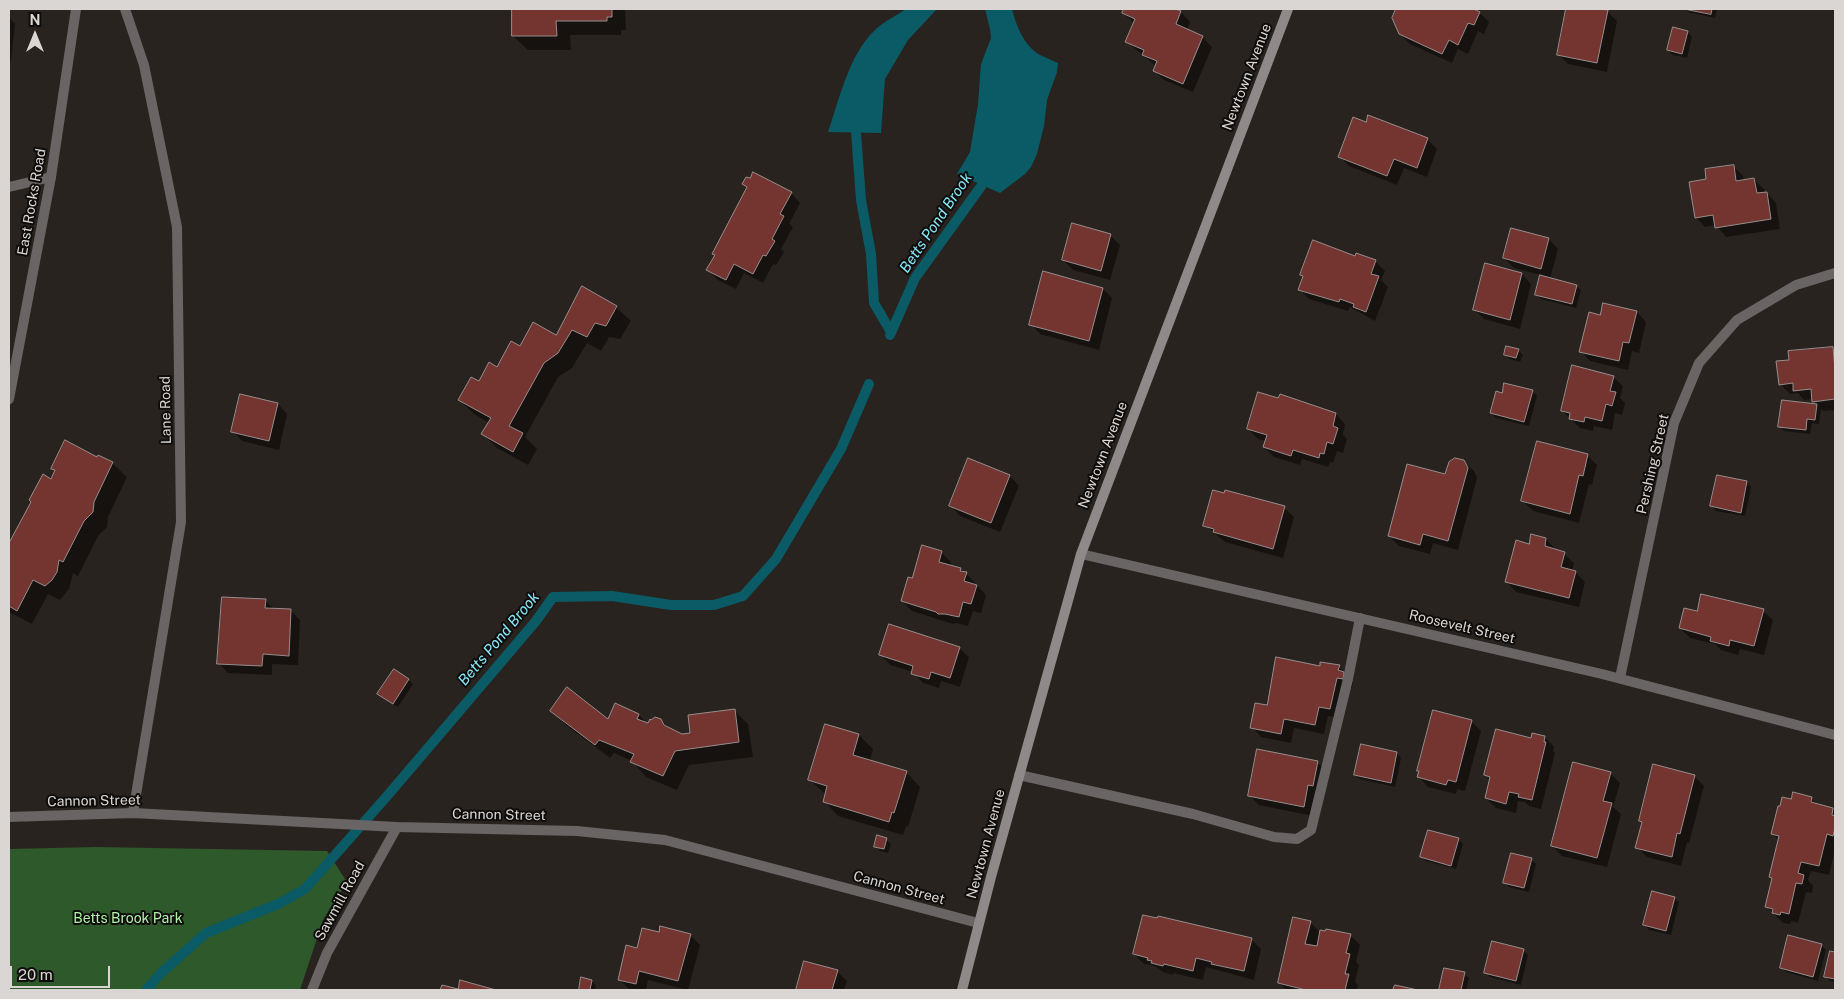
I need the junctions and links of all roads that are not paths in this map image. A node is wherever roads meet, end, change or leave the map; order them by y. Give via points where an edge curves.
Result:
1 (76, 9) edge
2 (125, 9) edge
3 (1288, 9) edge
4 (51, 177) junction
5 (9, 187) edge
6 (1835, 273) edge
7 (9, 399) edge
8 (1081, 554) junction
9 (1360, 618) junction
10 (1620, 678) junction
11 (1835, 736) edge
12 (1019, 775) junction
13 (133, 813) junction
14 (9, 817) edge
15 (393, 826) junction
16 (978, 923) junction
17 (312, 990) edge
18 (962, 990) edge

1 - 4 street, East Rocks Road
2 - 13 street, Lane Road via 144,65 177,226 181,522
3 - 8 main road, Newtown Avenue
4 - 5 street
4 - 7 street, East Rocks Road
6 - 10 street, Pershing Street via 1796,285 1737,320 1699,363 1674,423
8 - 9 street, Roosevelt Street
8 - 12 main road, Newtown Avenue
9 - 10 street, Roosevelt Street
9 - 12 street via 1311,830 1297,839 1274,837 1192,814
10 - 11 street, Roosevelt Street
12 - 16 main road, Newtown Avenue
13 - 14 street, Cannon Street
13 - 15 street, Cannon Street
15 - 16 street, Cannon Street via 577,831 664,840
15 - 17 street, Sawmill Road via 327,952
16 - 18 main road, Newtown Avenue

